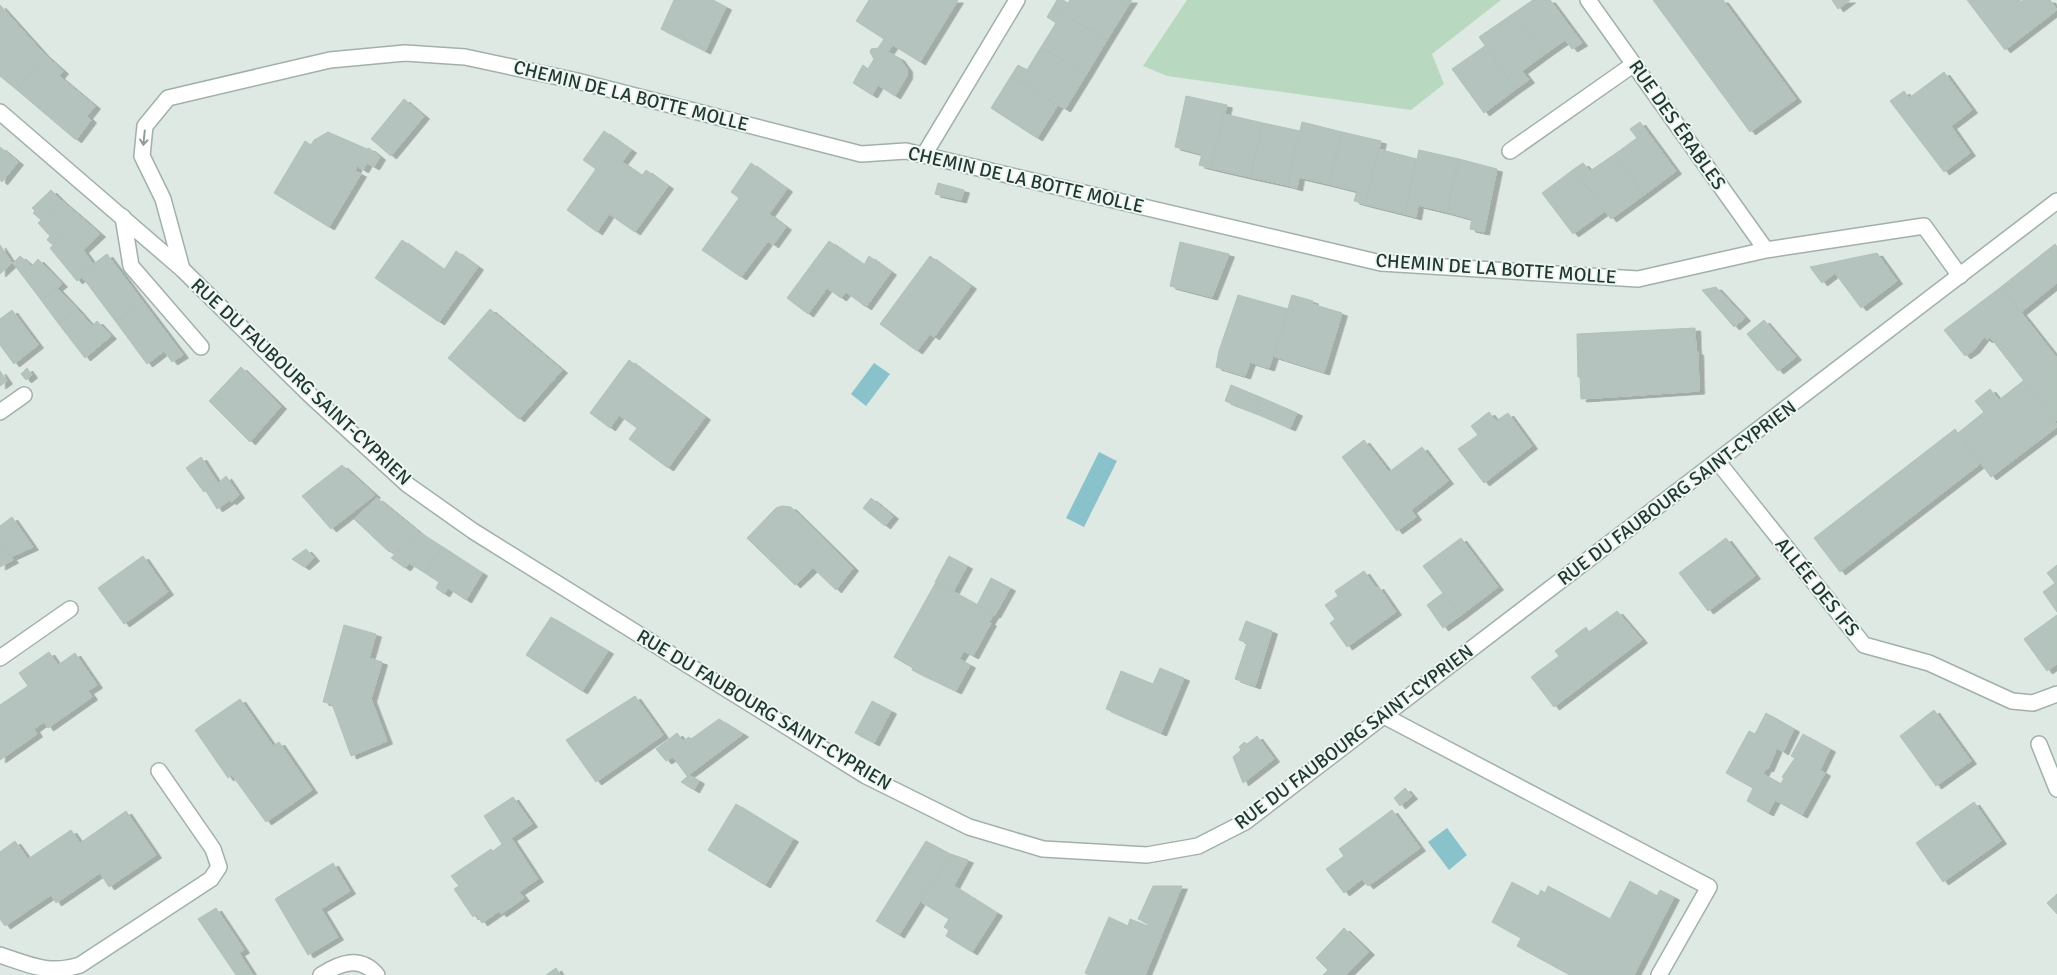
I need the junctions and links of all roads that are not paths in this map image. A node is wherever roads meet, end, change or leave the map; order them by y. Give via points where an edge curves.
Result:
1 (1018, 0) edge
2 (1588, 0) edge
3 (1634, 64) junction
4 (0, 112) edge
5 (1510, 151) dead end
6 (924, 155) junction
7 (2057, 201) edge
8 (123, 216) junction
9 (1766, 250) junction
10 (182, 269) junction
11 (1960, 276) junction
12 (202, 348) dead end
13 (24, 395) dead end
14 (0, 412) edge
15 (1718, 462) junction
16 (70, 609) dead end
17 (0, 658) edge
18 (2057, 694) edge
19 (1384, 716) junction
20 (2039, 744) dead end
21 (159, 771) dead end
22 (2057, 789) edge
23 (0, 955) edge
24 (321, 975) edge
25 (377, 975) edge
26 (1660, 975) edge

1 - 6 street
2 - 3 street, RUE DES ÉRABLES
3 - 5 street
3 - 9 street, RUE DES ÉRABLES
4 - 8 street, RUE DU FAUBOURG SAINT-CYPRIEN
6 - 9 street, CHEMIN DE LA BOTTE MOLLE via 1381,263 1638,279
6 -> 10 street, CHEMIN DE LA BOTTE MOLLE via 906,151 861,154 577,81 465,57 405,53 330,60 168,98 145,126 142,156 163,200
7 - 11 street, RUE DU FAUBOURG SAINT-CYPRIEN
8 - 10 street, RUE DU FAUBOURG SAINT-CYPRIEN
8 - 12 street via 131,266
9 - 11 street, CHEMIN DE LA BOTTE MOLLE via 1924,226
10 - 19 street, RUE DU FAUBOURG SAINT-CYPRIEN via 310,395 408,485 434,504 866,776 969,827 1043,849 1147,855 1198,846 1245,822
11 - 15 street, RUE DU FAUBOURG SAINT-CYPRIEN
13 - 14 street
15 - 18 street, ALLÉE DES IFS via 1864,645 1930,662 2012,701 2033,703
15 - 19 street, RUE DU FAUBOURG SAINT-CYPRIEN
16 - 17 street
19 - 26 street via 1709,887
20 - 22 street
21 - 23 street via 213,849 219,867 211,879 80,965 48,971
24 - 25 street via 349,962 362,964

